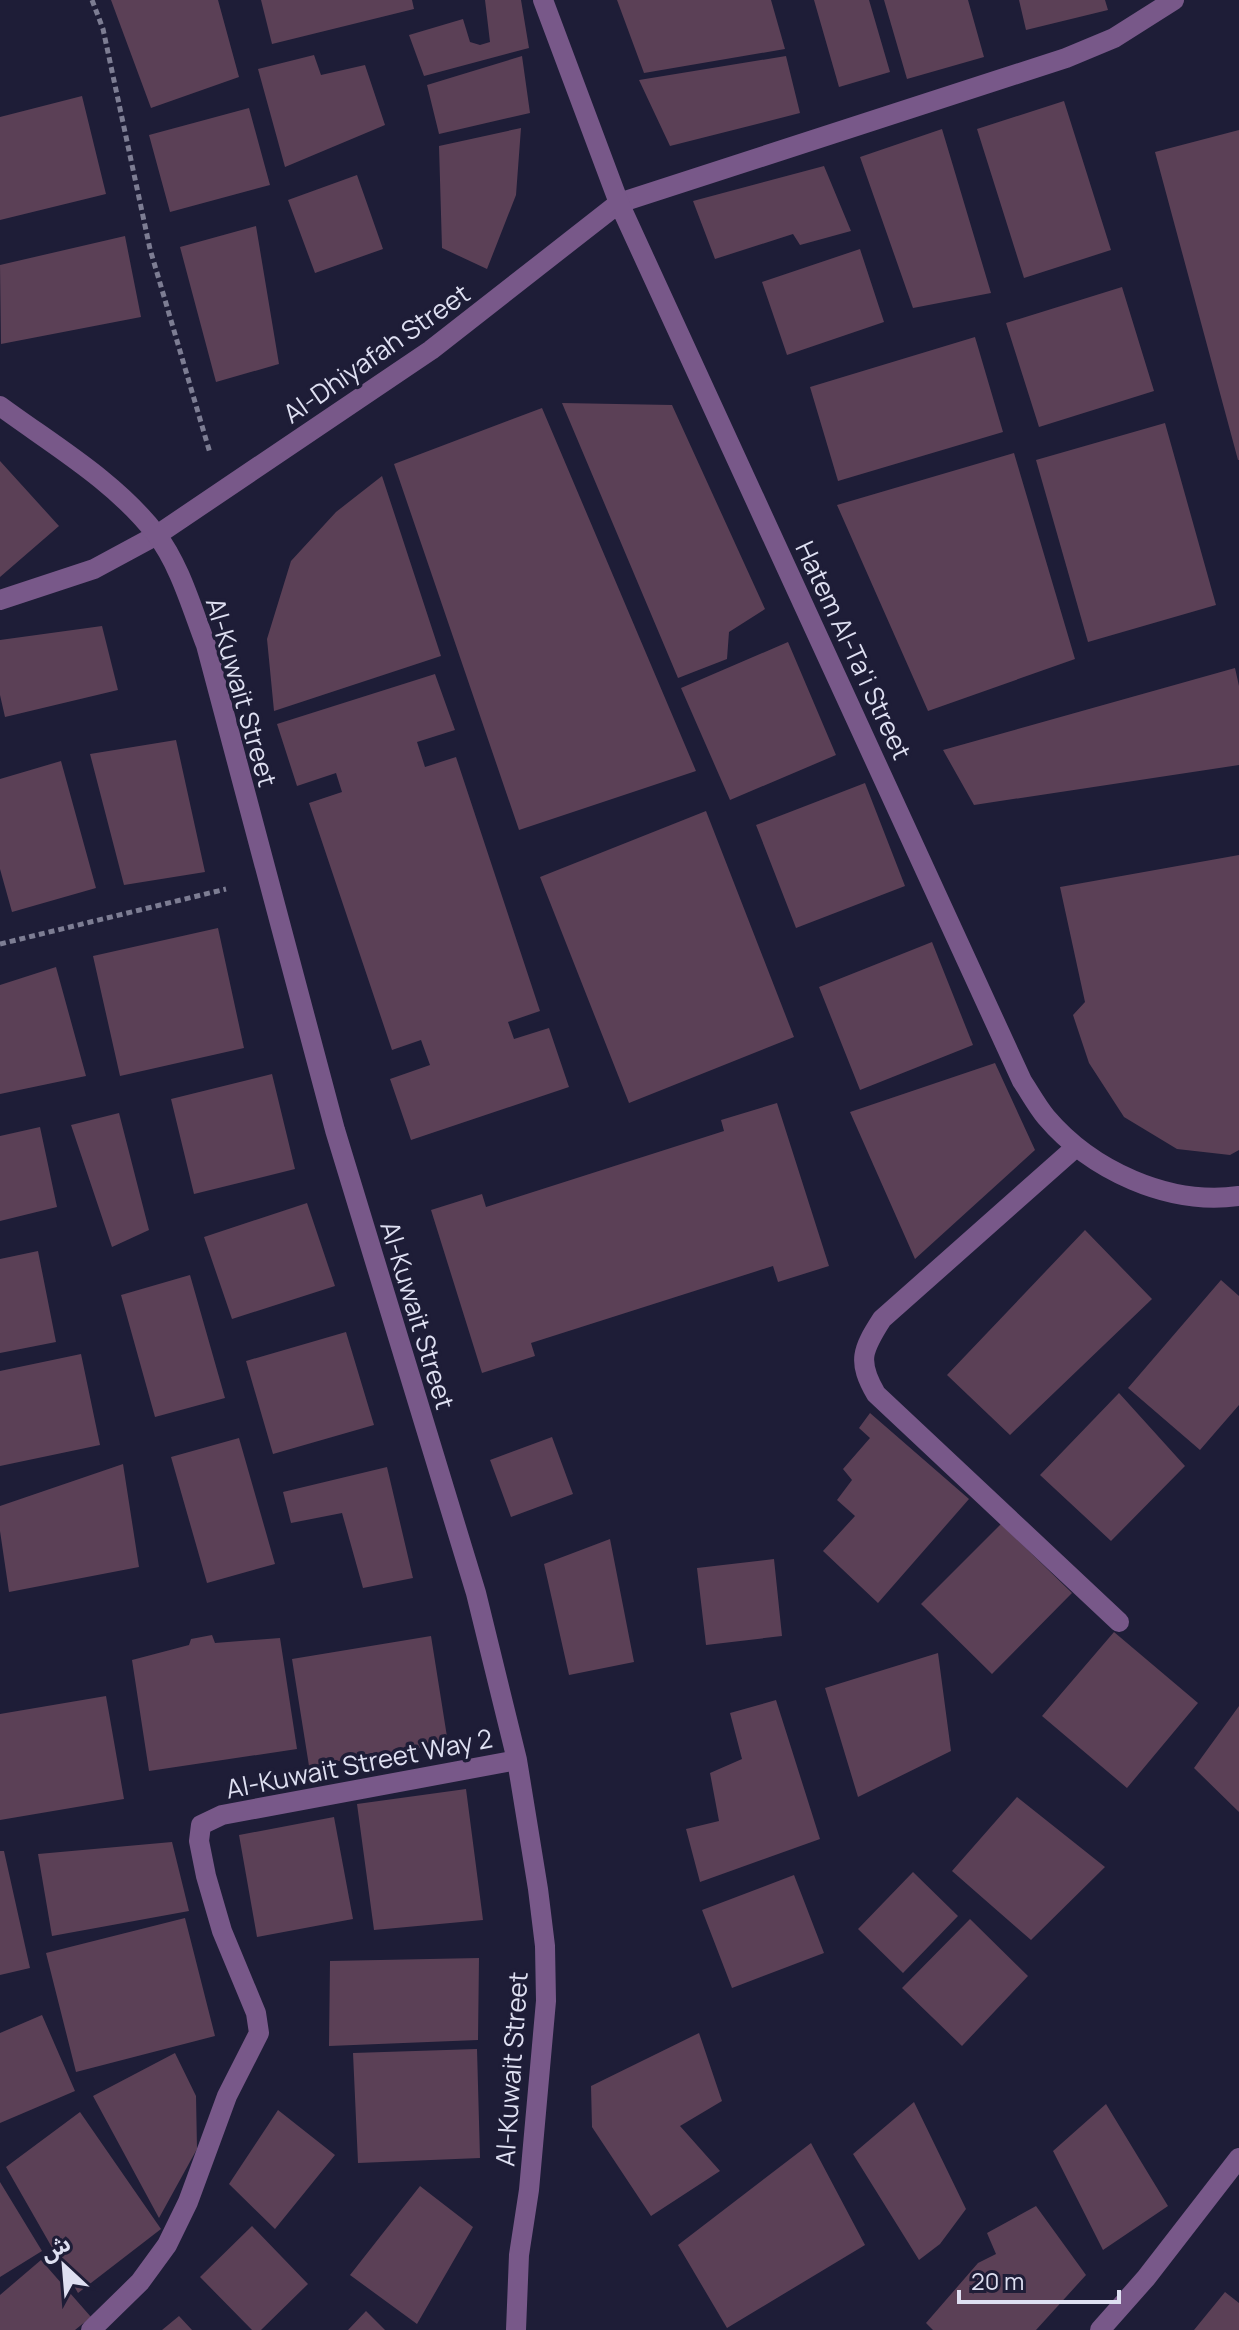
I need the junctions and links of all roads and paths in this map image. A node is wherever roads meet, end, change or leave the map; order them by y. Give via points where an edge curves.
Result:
1 (92, 0) edge
2 (543, 0) edge
3 (1174, 0) edge
4 (619, 203) junction
5 (0, 406) edge
6 (221, 493) junction
7 (157, 535) junction
8 (0, 600) edge
9 (226, 889) dead end
10 (0, 944) edge
11 (1076, 1147) junction
12 (1239, 1196) edge
13 (1119, 1622) dead end
14 (517, 1760) junction
15 (1239, 2158) edge
16 (91, 2330) edge
17 (516, 2330) edge
18 (1100, 2330) edge

1 - 6 path via 103,29 150,249
2 - 4 street, Hatem Al-Ta'i Street
3 - 4 street via 1114,38 1066,58
4 - 6 street, Al-Dhiyafah Street via 431,350
4 - 11 street, Hatem Al-Ta'i Street via 1022,1081 1046,1117
5 - 7 street, Al-Kuwait Street via 118,492
6 - 7 street, Al-Dhiyafah Street
7 - 8 street, Al-Dhiyafah Street via 94,569
7 - 14 street, Al-Kuwait Street via 206,645 335,1130 476,1593
9 - 10 path
11 - 12 street, Hatem Al-Ta'i Street via 1146,1185 1185,1195
11 - 13 street via 882,1319 862,1359 876,1394
14 - 16 street, Al-Kuwait Street Way 2 via 222,1815 201,1825 199,1841 210,1890 259,2033 227,2096 167,2245 140,2282
14 - 17 street, Al-Kuwait Street via 545,1946 546,2001
15 - 18 street

